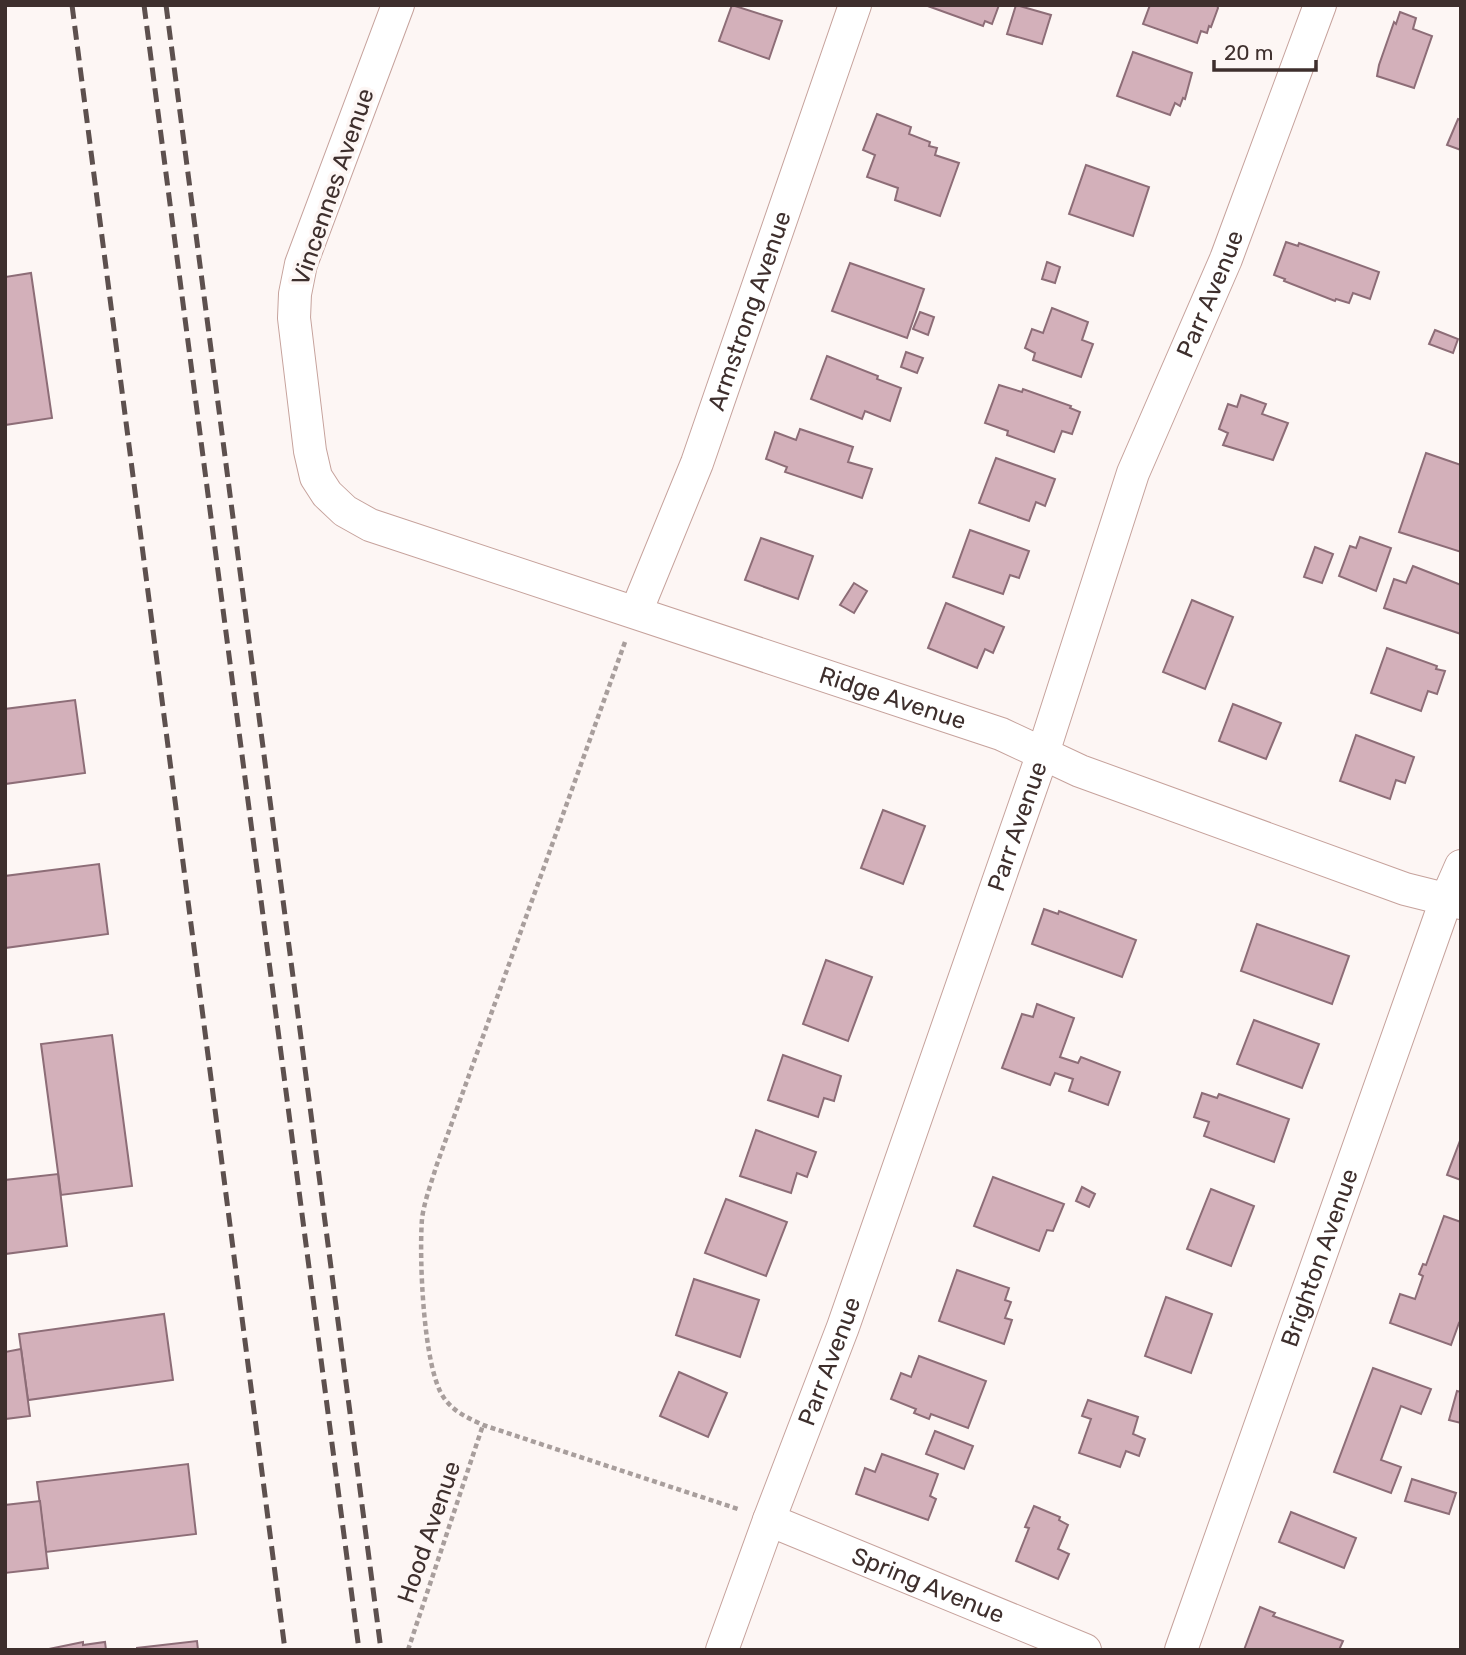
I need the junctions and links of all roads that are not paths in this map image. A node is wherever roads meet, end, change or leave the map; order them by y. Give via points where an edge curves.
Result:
1 (855, 5) edge
2 (1320, 5) edge
3 (390, 14) edge
4 (327, 494) joint
5 (636, 612) junction
6 (1043, 753) junction
7 (1461, 866) edge
8 (1453, 902) edge
9 (769, 1520) junction
10 (722, 1650) edge
11 (1085, 1650) edge
12 (1181, 1650) edge

1 - 5 street, Armstrong Avenue via 698,463
2 - 6 street, Parr Avenue via 1226,259 1133,473
3 - 4 street, Vincennes Avenue via 301,264 295,293 310,452 316,477
4 - 5 street, Ridge Avenue via 345,511 370,524
5 - 6 street, Ridge Avenue via 1001,734
6 - 8 street, Ridge Avenue via 1080,771 1366,875
6 - 9 street, Parr Avenue via 844,1327
7 - 8 street, Brighton Avenue
8 - 12 street, Brighton Avenue
9 - 10 street, Parr Avenue
9 - 11 street, Spring Avenue

